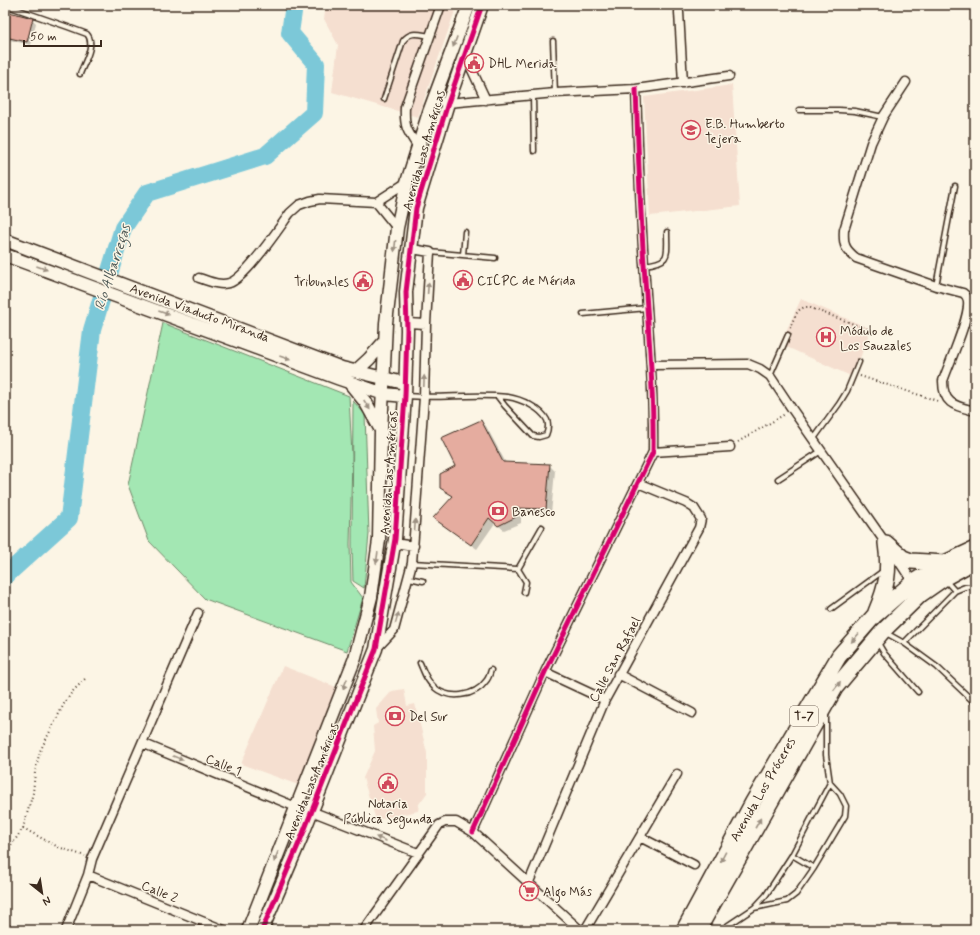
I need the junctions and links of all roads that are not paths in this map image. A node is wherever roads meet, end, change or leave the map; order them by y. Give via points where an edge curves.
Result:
1 (5, 5) edge
2 (441, 5) edge
3 (469, 5) edge
4 (482, 5) edge
5 (679, 12) dead end
6 (430, 36) junction
7 (553, 41) dead end
8 (465, 55) junction
9 (80, 74) dead end
10 (729, 76) dead end
11 (906, 82) dead end
12 (683, 83) junction
13 (636, 88) junction
14 (555, 93) junction
15 (533, 96) junction
16 (384, 99) dead end
17 (434, 99) junction
18 (486, 100) junction
19 (448, 103) junction
20 (799, 110) dead end
21 (883, 117) junction
22 (418, 147) junction
23 (534, 151) dead end
24 (407, 182) junction
25 (955, 186) dead end
26 (376, 202) junction
27 (397, 228) junction
28 (465, 232) dead end
29 (667, 232) dead end
30 (7, 241) edge
31 (412, 249) junction
32 (430, 252) junction
33 (5, 255) edge
34 (463, 256) junction
35 (495, 258) dead end
36 (644, 265) junction
37 (199, 278) dead end
38 (936, 286) junction
39 (972, 301) edge
40 (647, 308) junction
41 (583, 314) dead end
42 (407, 323) junction
43 (426, 324) junction
44 (788, 334) road end
45 (385, 341) junction
46 (859, 362) dead end
47 (651, 365) junction
48 (356, 371) junction
49 (344, 376) junction
50 (770, 376) junction
51 (383, 378) junction
52 (404, 383) junction
53 (384, 394) junction
54 (404, 396) junction
55 (424, 397) junction
56 (498, 397) junction
57 (975, 411) edge
58 (381, 431) junction
59 (813, 440) junction
60 (730, 447) road end
61 (821, 451) junction
62 (653, 452) junction
63 (778, 479) dead end
64 (638, 483) junction
65 (542, 527) dead end
66 (394, 543) junction
67 (886, 543) junction
68 (414, 546) junction
69 (975, 549) edge
70 (975, 561) edge
71 (412, 563) junction
72 (888, 568) junction
73 (518, 569) junction
74 (944, 571) junction
75 (409, 578) junction
76 (423, 581) dead end
77 (975, 586) edge
78 (917, 588) junction
79 (955, 591) junction
80 (524, 592) dead end
81 (831, 609) dead end
82 (198, 613) dead end
83 (874, 616) junction
84 (879, 635) junction
85 (904, 643) junction
86 (376, 649) junction
87 (420, 663) dead end
88 (491, 670) dead end
89 (545, 672) junction
90 (618, 674) junction
91 (918, 692) dead end
92 (605, 700) junction
93 (826, 703) junction
94 (975, 703) edge
95 (692, 713) dead end
96 (142, 743) junction
97 (677, 774) dead end
98 (830, 783) junction
99 (296, 807) junction
100 (311, 811) junction
101 (473, 832) junction
102 (640, 837) junction
103 (418, 853) junction
104 (792, 855) junction
105 (694, 865) dead end
106 (814, 868) junction
107 (88, 875) junction
108 (529, 882) junction
109 (754, 908) junction
110 (729, 925) junction
111 (66, 930) edge
112 (224, 930) edge
113 (248, 930) edge
114 (262, 930) edge
115 (364, 930) edge
116 (580, 930) edge
117 (584, 930) edge
118 (684, 930) edge
119 (698, 930) edge
120 (721, 930) edge
121 (728, 930) edge

1 - 9 lane via 87,34 91,45
2 - 6 street
3 -> 17 street, Avenida Las Américas
4 - 8 street, Avenida Las Américas
5 - 12 street
6 - 16 lane via 412,34 402,41
6 - 22 street via 405,107 408,133
7 - 14 lane
8 - 18 street
8 - 19 street, Avenida Las Américas
10 - 12 street
11 - 21 street
12 - 13 street
13 - 14 street
13 - 36 street
14 - 15 street
15 - 18 street
15 - 23 lane
17 - 19 street
17 - 22 street, Avenida Las Américas
18 - 19 street
19 - 31 street, Avenida Las Américas via 416,208
20 - 21 lane via 855,111
21 - 38 street via 844,230 843,242 856,258
22 - 24 street, Avenida Las Américas
24 - 26 street
24 - 27 street, Avenida Las Américas
25 - 38 lane
26 - 27 street
26 - 37 street via 320,199 299,205 244,273 230,283 219,284
27 -> 45 street, Avenida Las Américas
28 - 34 lane
29 - 36 lane via 667,254 663,260 656,264
30 - 49 street, Avenida Viaducto Miranda
31 - 32 street
31 - 42 street, Avenida Las Américas via 406,292
32 - 34 lane
43 -> 32 street
33 -> 49 street, Avenida Viaducto Miranda
34 - 35 lane
36 - 40 street
38 - 39 street via 964,293
39 - 57 street via 943,381 944,394 954,406
40 - 41 lane
40 - 47 street
42 - 43 street
42 - 52 street, Avenida Las Américas
55 -> 43 street
44 - 50 lane
45 - 48 street
45 - 51 street, Avenida Las Américas
46 - 59 lane via 839,404
47 - 50 street via 748,364
47 - 62 street
48 - 49 street
48 - 51 street
49 - 53 street
49 -> 58 street via 366,403
50 - 59 street
51 - 52 street
51 - 53 street, Avenida Las Américas
52 - 54 street, Avenida Las Américas
53 - 54 street
53 - 58 street, Avenida Las Américas
54 - 55 lane
54 - 66 street, Avenida Las Américas
55 - 56 lane
68 -> 55 street
56 - 56 lane via 533,436 546,435 548,421 543,414 521,401
58 -> 99 street, Avenida Las Américas via 379,540 371,597 355,658
59 - 61 street
60 - 62 street
61 - 63 lane
61 - 67 street
62 - 64 street
64 - 89 street
64 - 90 street, Calle San Rafael via 686,503 694,508 700,519 699,528
65 - 73 lane
66 - 68 street
66 - 86 street, Avenida Las Américas
67 - 72 highway, T-7
67 - 74 highway via 911,562
67 - 78 street
68 - 71 street
69 - 74 highway, Avenida Los Próceres / T-7
70 - 74 highway, Avenida Los Próceres / T-7
71 - 73 lane
71 - 75 street
72 - 81 lane
72 - 83 highway, T-7 via 884,593
73 - 80 lane via 526,582
74 - 78 highway, Avenida Los Próceres / T-7
74 - 79 lane
75 - 76 lane
86 -> 75 street via 394,630
77 - 79 lane
78 - 83 highway, Avenida Los Próceres / T-7
78 - 84 highway, Avenida Los Próceres / T-7
79 - 85 lane
82 - 96 street
83 -> 118 highway, Avenida Los Próceres / T-7 via 839,656 753,802
84 - 85 lane
84 - 91 lane via 884,654
93 -> 84 highway, Avenida Los Próceres / T-7 via 835,688
85 - 94 lane via 937,667
86 - 100 street, Avenida Las Américas
87 - 88 lane via 426,678 445,694 473,692 486,681
89 - 92 street
89 - 101 street
90 - 92 street, Calle San Rafael
90 - 95 street
92 - 108 street, Calle San Rafael
93 - 98 lane via 826,755
119 -> 93 highway, Avenida Los Próceres / T-7
96 -> 99 street, Calle 1
96 - 107 street via 92,858
97 - 102 street
98 - 104 lane
98 - 106 lane via 846,806 845,816
99 -> 113 street, Avenida Las Américas
103 -> 100 street
100 - 114 street, Avenida Las Américas
101 - 103 street via 456,822 445,822 439,825
101 - 108 street
102 - 105 street
102 - 117 street
103 - 115 street
104 - 106 lane
104 - 109 lane via 766,895
106 - 109 lane via 796,894 787,901
107 - 111 street
107 - 112 street, Calle 2
108 - 116 street
109 - 110 lane
110 - 120 lane
110 - 121 lane

